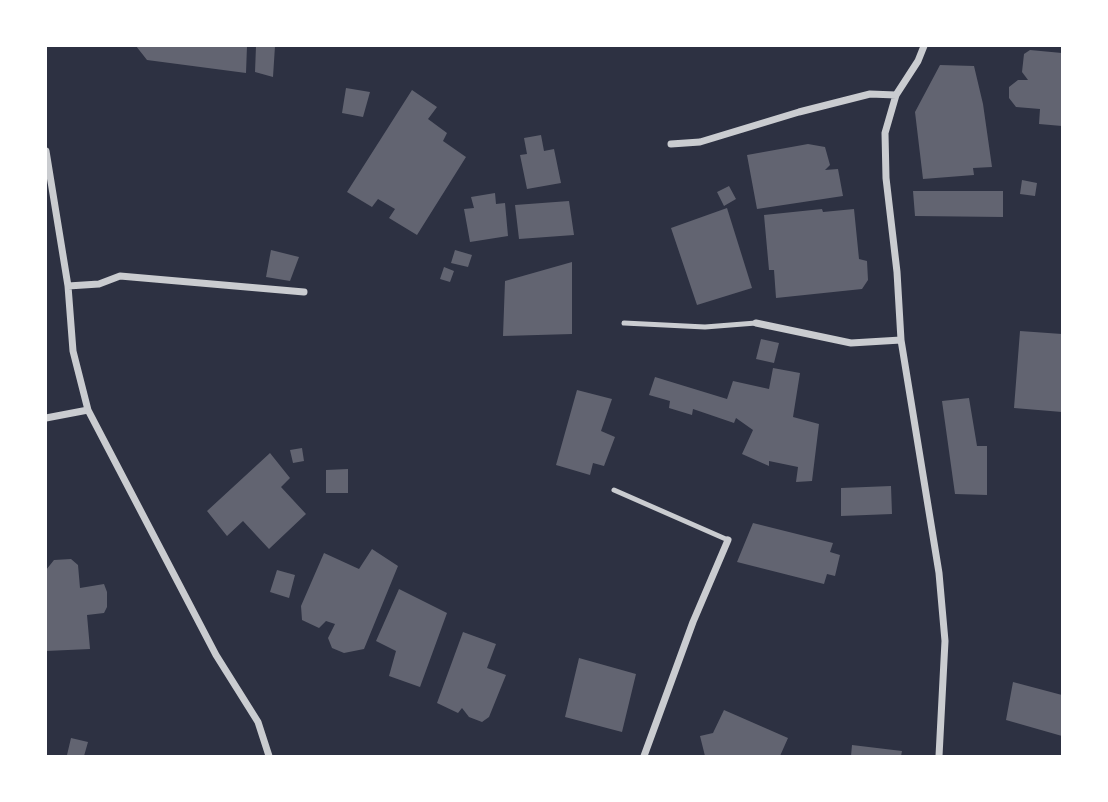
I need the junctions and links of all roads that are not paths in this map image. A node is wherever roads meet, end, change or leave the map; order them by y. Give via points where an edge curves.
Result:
1 (924, 46) edge
2 (896, 95) junction
3 (671, 144) dead end
4 (46, 151) edge
5 (68, 286) junction
6 (304, 292) dead end
7 (624, 323) dead end
8 (756, 323) joint
9 (901, 340) junction
10 (88, 410) junction
11 (46, 418) edge
12 (614, 490) dead end
13 (728, 540) joint
14 (269, 757) edge
15 (644, 757) edge
16 (939, 757) edge

1 - 2 street
2 - 3 street via 870,94 700,142
2 - 9 street via 885,133
4 - 5 street
5 - 6 street via 99,284 120,276
5 - 10 street via 73,351
7 - 8 lane via 705,327
8 - 9 street via 852,343
9 - 16 street via 939,573 944,641
10 - 11 street
10 - 14 street via 216,655 258,722
12 - 13 lane
13 - 15 street

